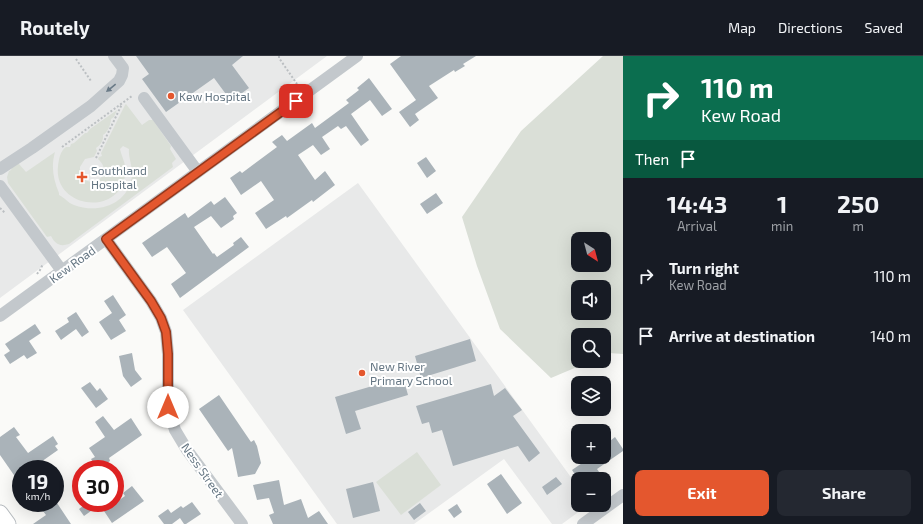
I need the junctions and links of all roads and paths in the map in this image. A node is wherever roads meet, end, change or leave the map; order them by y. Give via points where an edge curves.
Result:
1 (114, 56) edge
2 (279, 56) edge
3 (357, 56) edge
4 (76, 59) dead end
5 (91, 81) dead end
6 (297, 84) dead end
7 (139, 97) joint
8 (123, 103) junction
9 (62, 147) dead end
10 (96, 158) dead end
11 (0, 169) edge
12 (198, 172) junction
13 (0, 186) edge
14 (106, 239) junction
15 (62, 271) junction
16 (0, 316) edge
17 (623, 495) edge
18 (0, 513) edge
19 (8, 524) edge
20 (242, 524) edge
21 (583, 524) edge

1 -> 11 street via 123,68 120,81 91,106
2 - 6 path
3 - 12 street, Kew Road
4 - 5 path
7 - 8 path
7 - 12 street
8 - 9 path
8 - 10 path
12 - 14 street, Kew Road
13 - 15 street
14 - 15 street, Kew Road
14 - 20 street, Ness Street via 161,318 166,332 168,354 168,407 175,430
15 - 16 street, Kew Road
17 - 21 street
18 - 19 main road

